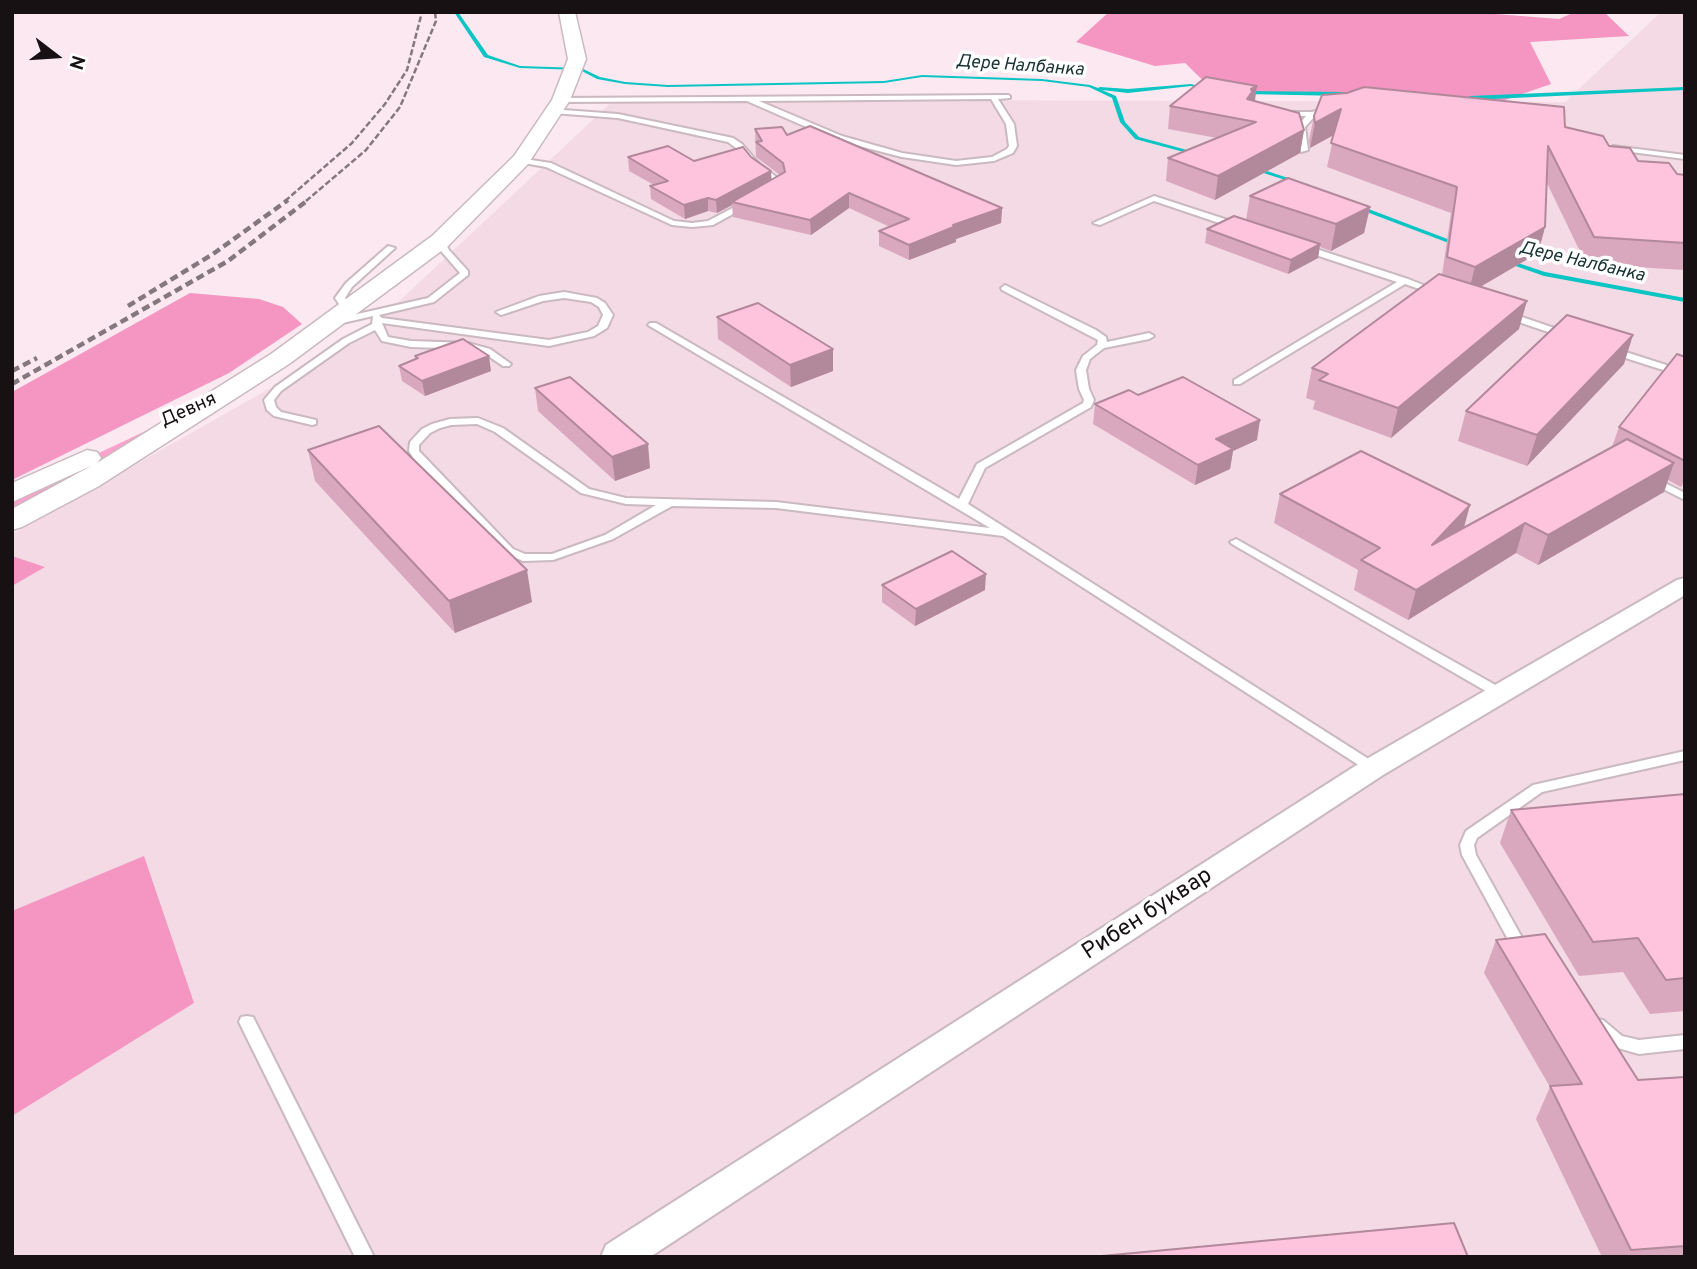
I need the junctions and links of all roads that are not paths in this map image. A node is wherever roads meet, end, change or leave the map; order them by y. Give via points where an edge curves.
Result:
1 (567, 12) edge
2 (746, 97) junction
3 (993, 97) junction
4 (1008, 97) dead end
5 (557, 106) junction
6 (1335, 108) edge
7 (1278, 114) edge
8 (1312, 114) junction
9 (1607, 147) edge
10 (1304, 150) edge
11 (1685, 157) edge
12 (521, 160) junction
13 (764, 195) edge
14 (752, 202) edge
15 (1097, 223) dead end
16 (1250, 230) edge
17 (440, 241) junction
18 (1289, 243) edge
19 (391, 248) dead end
20 (1405, 281) junction
21 (1005, 288) dead end
22 (1443, 294) edge
23 (355, 305) junction
24 (1494, 311) edge
25 (501, 312) dead end
26 (377, 319) junction
27 (334, 322) junction
28 (653, 325) dead end
29 (1149, 336) dead end
30 (1570, 336) edge
31 (1101, 346) junction
32 (1608, 349) edge
33 (506, 364) dead end
34 (1685, 374) edge
35 (1237, 382) dead end
36 (224, 394) junction
37 (312, 422) dead end
38 (1641, 473) edge
39 (12, 494) edge
40 (1685, 497) edge
41 (668, 503) junction
42 (962, 505) junction
43 (12, 521) edge
44 (1006, 533) junction
45 (1236, 542) dead end
46 (1685, 585) edge
47 (1501, 694) junction
48 (1685, 755) edge
49 (1373, 768) junction
50 (1533, 957) edge
51 (1587, 1008) edge
52 (247, 1022) dead end
53 (1685, 1042) edge
54 (365, 1257) edge
55 (619, 1257) edge

1 - 5 street via 577,59
2 - 3 lane
2 - 3 lane via 839,138 956,163 994,159 1013,146 1010,124
2 - 5 lane
3 - 4 lane
5 - 12 street
5 - 13 lane via 730,140 779,183
6 - 8 lane
7 - 8 lane
8 - 10 lane via 1301,127
9 - 11 lane
12 - 14 lane via 548,165 682,225 710,222
12 - 17 street
15 - 16 lane via 1154,198
17 - 23 street
17 - 26 lane via 465,273 431,300
18 - 20 lane
19 - 23 lane via 340,298
20 - 22 lane
20 - 35 lane
21 - 31 lane via 1093,332 1103,339
23 - 27 street
24 - 30 lane
25 - 26 lane via 564,295 594,300 608,315 602,328 591,334 549,343
26 - 27 lane
26 - 33 lane via 385,339 468,345
26 - 37 lane via 269,400 278,414
27 - 36 street
28 - 42 lane
29 - 31 lane
31 - 42 lane via 1086,358 1082,370 1087,405 981,466
32 - 34 lane
36 - 39 street, Девня
36 - 43 street, Девня via 89,480
38 - 40 lane
41 - 41 lane via 626,501 585,491 499,429 478,421 436,426 414,444 418,457 509,551 523,558 543,559 610,537
41 - 44 lane via 776,505
42 - 44 lane
44 - 49 lane
45 - 47 lane
46 - 47 street, Рибен буквар
47 - 49 street, Рибен буквар
48 - 50 lane via 1538,788 1471,835 1469,855 1521,951
49 - 55 street, Рибен буквар
51 - 53 lane via 1600,1029 1617,1041 1639,1046
52 - 54 lane

